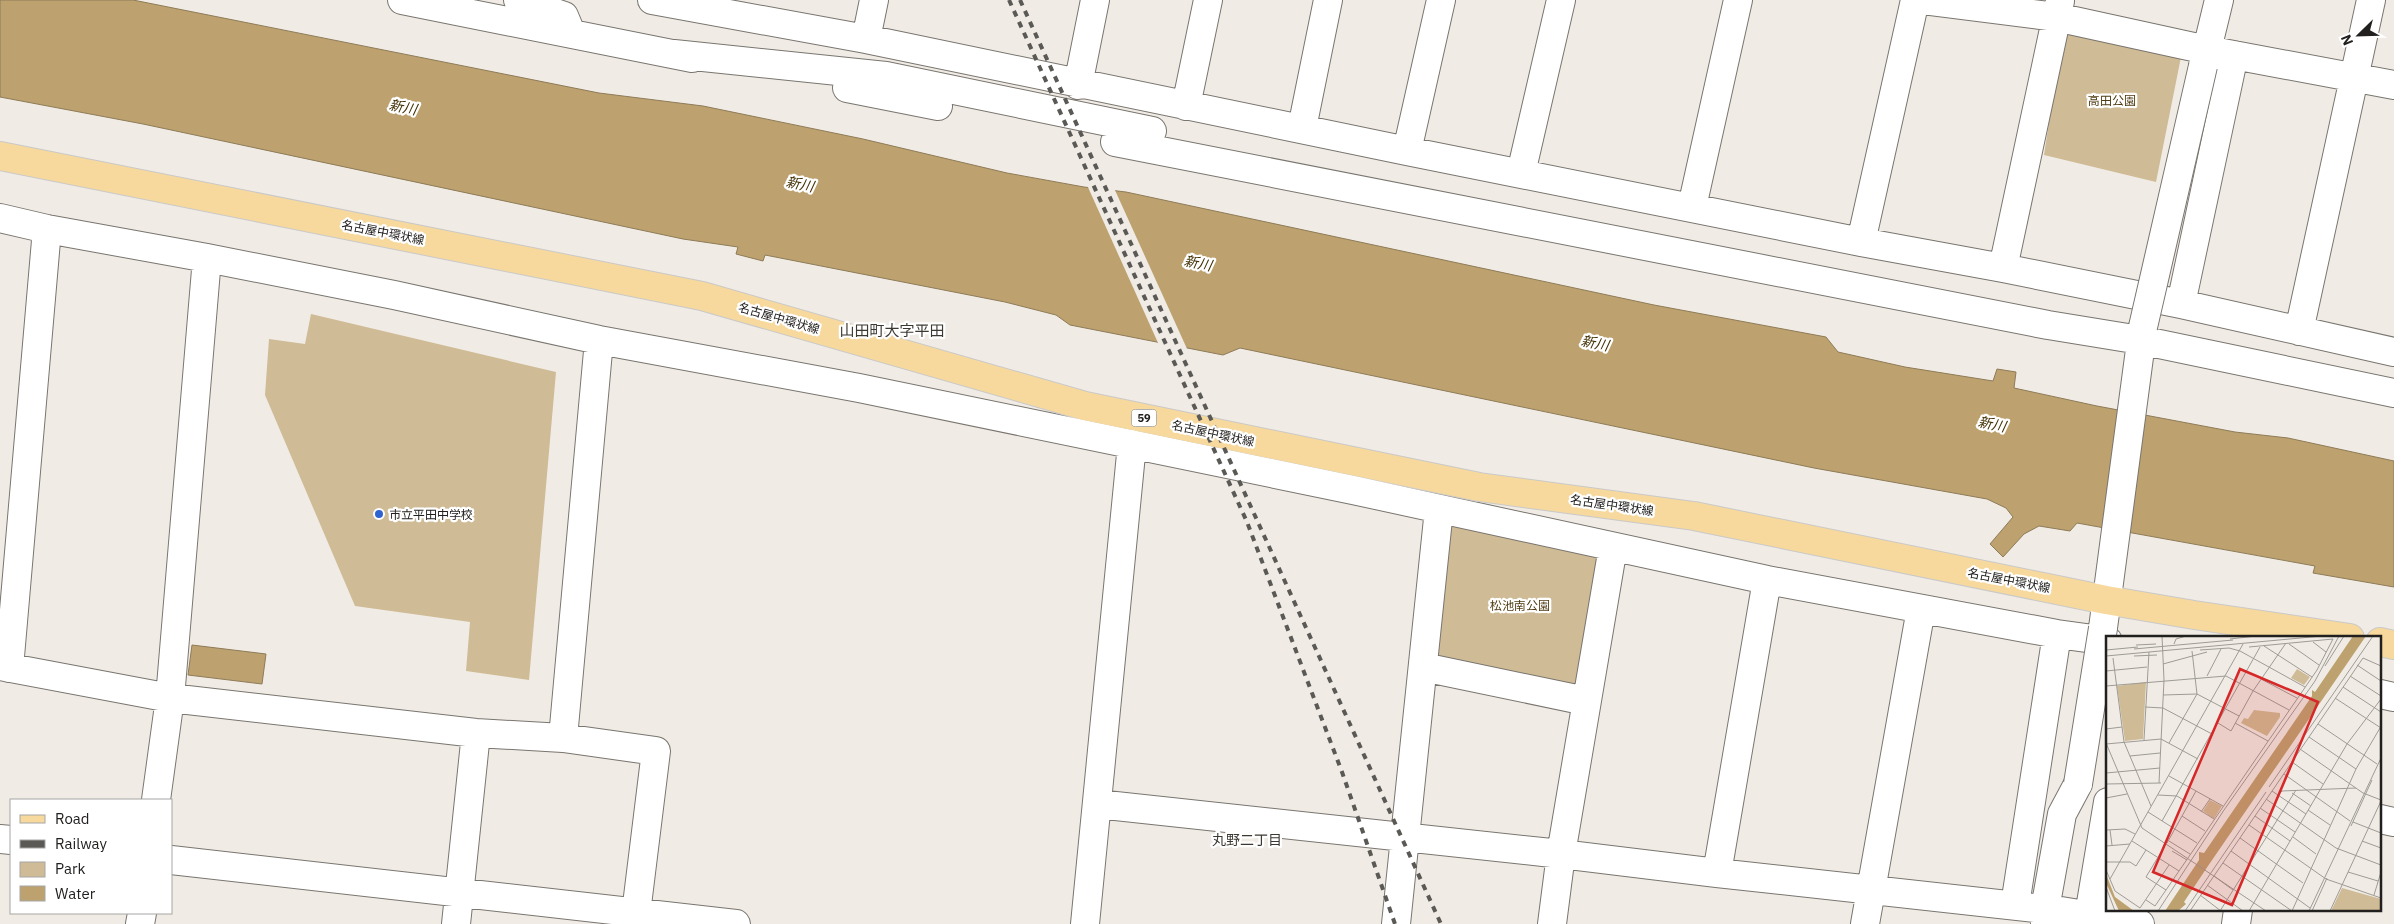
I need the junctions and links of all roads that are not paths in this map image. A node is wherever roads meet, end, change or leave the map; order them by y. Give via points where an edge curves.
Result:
1 (402, 0) edge
2 (518, 0) edge
3 (652, 0) edge
4 (874, 0) edge
5 (1208, 0) edge
6 (1328, 0) edge
7 (1441, 0) edge
8 (1561, 0) edge
9 (1738, 0) edge
10 (1915, 0) edge
11 (1923, 0) edge
12 (2219, 0) edge
13 (2371, 0) edge
14 (1090, 1) edge
15 (710, 6) edge
16 (2058, 9) edge
17 (571, 34) junction
18 (866, 39) junction
19 (674, 54) junction
20 (2234, 55) junction
21 (2205, 58) junction
22 (2354, 79) junction
23 (1078, 85) junction
24 (2394, 85) edge
25 (1186, 106) junction
26 (1302, 128) junction
27 (1054, 130) dead end
28 (1115, 142) dead end
29 (1407, 151) junction
30 (0, 156) edge
31 (1521, 173) junction
32 (1692, 207) junction
33 (1490, 216) junction
34 (0, 218) edge
35 (47, 229) junction
36 (1861, 242) junction
37 (207, 258) junction
38 (2003, 268) junction
39 (2181, 304) junction
40 (2299, 331) junction
41 (2141, 339) junction
42 (598, 340) junction
43 (2394, 352) edge
44 (2394, 393) edge
45 (1132, 444) junction
46 (1439, 509) junction
47 (1612, 547) junction
48 (1766, 580) junction
49 (2108, 591) junction
50 (1921, 609) junction
51 (2057, 634) junction
52 (2105, 634) edge
53 (2336, 636) edge
54 (4, 667) edge
55 (1423, 667) junction
56 (170, 698) junction
57 (1586, 701) junction
58 (476, 733) junction
59 (563, 738) junction
60 (156, 799) edge
61 (1097, 804) junction
62 (2106, 813) edge
63 (1405, 837) junction
64 (1561, 854) junction
65 (172, 860) edge
66 (1718, 873) junction
67 (1870, 889) junction
68 (458, 893) junction
69 (2015, 905) junction
70 (2054, 908) edge
71 (636, 913) junction
72 (2088, 915) junction
73 (456, 924) edge
74 (736, 924) edge
75 (1085, 924) edge
76 (1396, 924) edge
77 (1552, 924) edge
78 (1865, 924) edge
79 (2140, 924) edge

1 - 17 street
2 - 17 street via 564,16
3 - 15 street
4 - 18 street
5 - 25 street
6 - 26 street
7 - 29 street
8 - 31 street
9 - 32 street
10 - 36 street
11 - 16 street
12 - 21 street
13 - 22 street
14 - 23 street
15 - 18 street
16 - 21 street
16 - 38 street
17 - 19 street
18 - 23 street
19 - 27 street
19 - 33 street via 905,80 1252,153
20 - 21 street
20 - 22 street
20 - 39 street
21 - 41 street, bridge
22 - 24 street
22 - 40 street
23 - 25 street
25 - 26 street
26 - 29 street
28 - 33 street
29 - 31 street
30 - 49 main road, 名古屋中環状線 / 59 via 702,296 1085,406 1479,487 1694,516
31 - 32 street
32 - 36 street
33 - 41 street via 2048,325
34 - 35 street
35 - 37 street
35 - 54 street
36 - 38 street
37 - 42 street
37 - 56 street
38 - 39 street
39 - 40 street
40 - 43 street
41 - 44 street
41 - 49 street
42 - 45 street via 859,388
42 - 59 street
45 - 46 street
45 - 61 street
46 - 47 street
46 - 55 street
47 - 48 street
47 - 57 street
48 - 50 street
48 - 66 street
49 - 52 street
49 - 53 main road, 名古屋中環状線 / 59 via 2194,616
50 - 51 street
50 - 67 street
51 - 52 street
51 - 69 street
52 - 70 street, bridge via 2078,784 2079,812
54 - 56 street
55 - 57 street
55 - 63 street
56 - 58 street
56 - 60 street
57 - 64 street
58 - 59 street
58 - 68 street
59 - 71 street via 656,751
61 - 63 street
61 - 75 street
62 - 72 street
63 - 64 street
63 - 76 street
64 - 66 street
64 - 77 street
65 - 68 street
66 - 67 street
67 - 69 street
67 - 78 street
68 - 71 street
68 - 73 street
69 - 70 street
70 - 72 street
71 - 74 street
72 - 79 street

